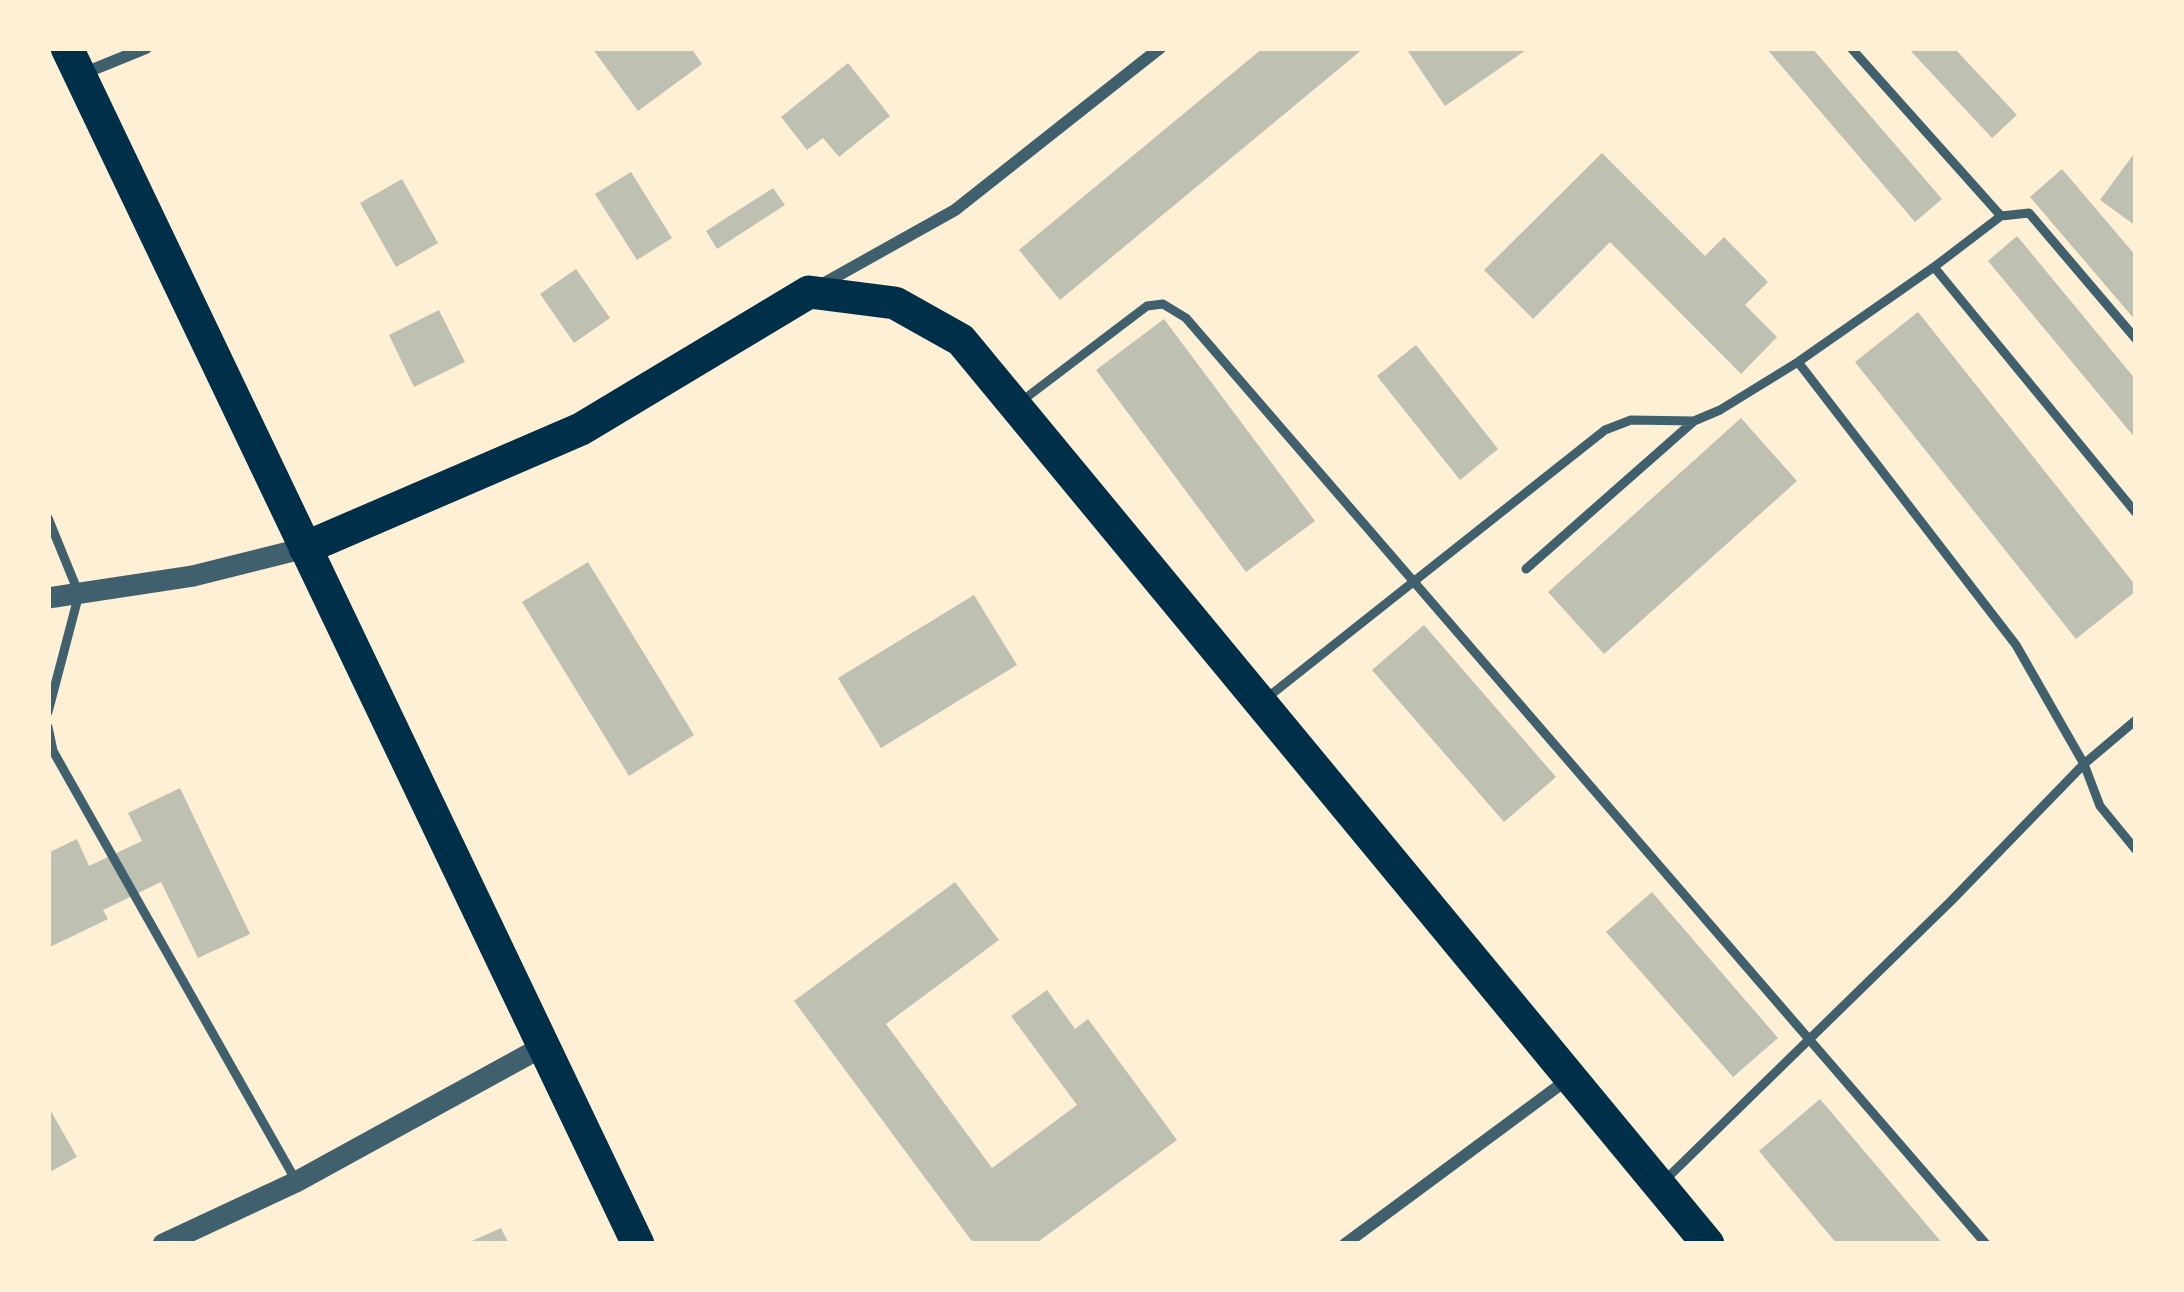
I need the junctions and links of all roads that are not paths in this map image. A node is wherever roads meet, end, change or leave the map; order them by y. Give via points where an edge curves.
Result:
1 (146, 48) edge
2 (1160, 48) edge
3 (1851, 48) edge
4 (74, 62) edge
5 (2001, 216) junction
6 (1934, 267) junction
7 (809, 292) junction
8 (2136, 339) edge
9 (1798, 362) junction
10 (1015, 406) junction
11 (1694, 421) junction
12 (2136, 514) edge
13 (48, 518) edge
14 (305, 548) junction
15 (1526, 568) dead end
16 (1414, 582) junction
17 (79, 594) junction
18 (48, 598) edge
19 (1259, 704) junction
20 (48, 712) edge
21 (2136, 721) edge
22 (48, 727) edge
23 (2084, 764) junction
24 (2136, 850) edge
25 (1809, 1040) junction
26 (542, 1047) junction
27 (1569, 1078) junction
28 (296, 1182) junction
29 (1659, 1186) junction
30 (163, 1244) edge
31 (638, 1244) edge
32 (1345, 1244) edge
33 (1708, 1244) edge
34 (1986, 1244) edge

1 - 4 street
2 - 7 street via 955,210
3 - 5 lane
4 - 14 highway
5 - 6 lane
5 - 8 lane via 2029,213
6 - 9 lane
6 - 12 lane
7 - 10 highway via 895,303 961,340
7 - 14 highway via 581,430
9 - 11 lane
9 - 23 lane via 2015,645
10 - 16 lane via 1147,306 1163,304 1186,318
10 - 19 highway
11 - 15 lane
11 - 16 lane via 1631,420 1605,430
13 - 17 lane
14 - 17 street
14 - 26 highway
16 - 19 lane
16 - 25 lane
17 - 18 street
17 - 20 lane
19 - 27 highway
21 - 23 lane
22 - 28 lane via 53,752
23 - 24 lane via 2100,806
23 - 25 lane
25 - 29 lane
25 - 34 lane
26 - 28 street
26 - 31 highway
27 - 29 highway
27 - 32 street
28 - 30 street
29 - 33 highway

